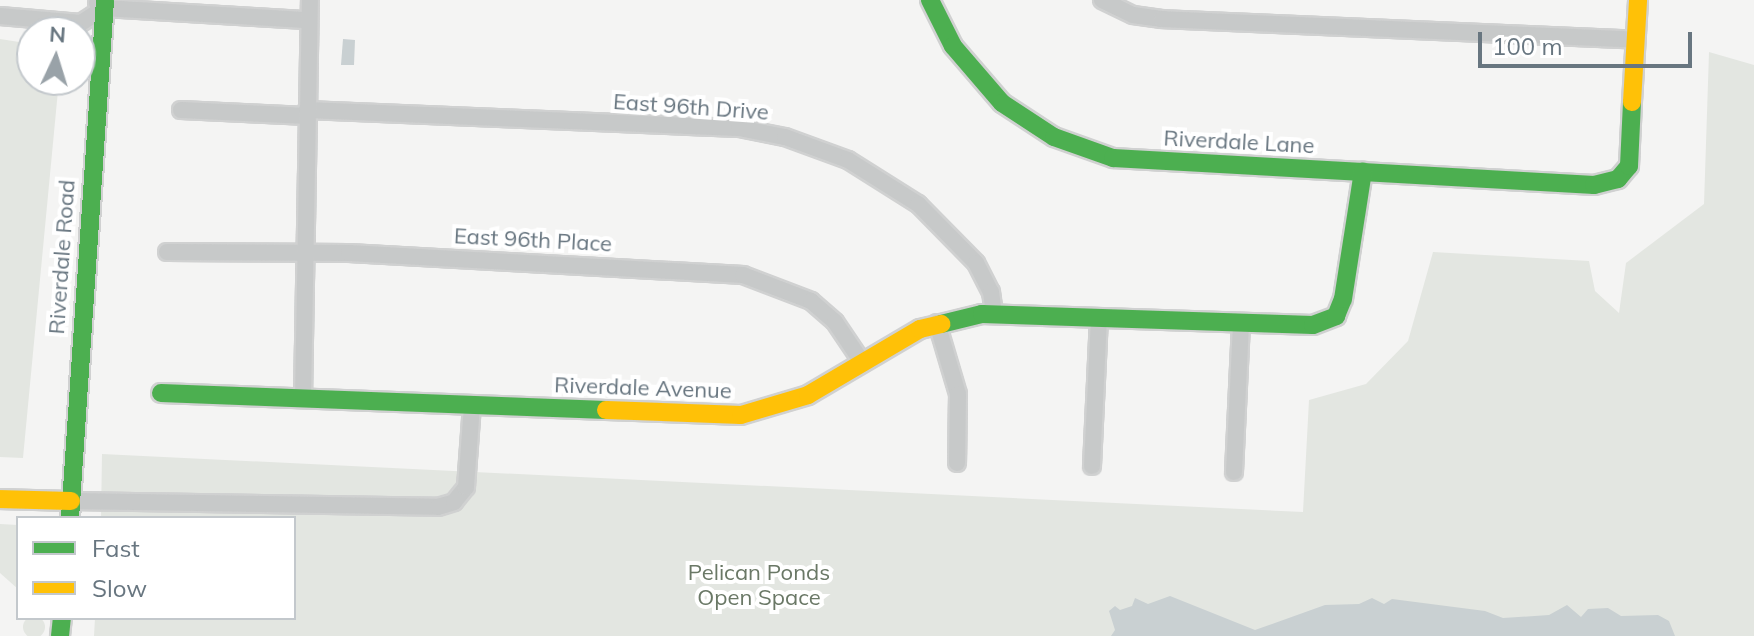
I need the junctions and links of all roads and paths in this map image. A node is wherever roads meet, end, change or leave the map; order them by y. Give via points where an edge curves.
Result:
1 (310, 0) edge
2 (930, 0) edge
3 (1102, 0) edge
4 (1638, 0) edge
5 (101, 3) edge
6 (0, 16) edge
7 (309, 20) junction
8 (1636, 40) junction
9 (181, 110) dead end
10 (307, 113) junction
11 (1363, 172) junction
12 (167, 252) dead end
13 (309, 254) junction
14 (994, 313) junction
15 (1099, 317) junction
16 (937, 323) junction
17 (1241, 323) junction
18 (862, 362) junction
19 (161, 393) dead end
20 (303, 398) junction
21 (472, 406) junction
22 (957, 463) dead end
23 (1092, 466) dead end
24 (1234, 472) dead end
25 (0, 499) edge
26 (71, 510) edge

1 - 7 street
2 - 11 street, Riverdale Lane via 953,46 990,92 1031,124 1084,149 1137,161
3 - 8 street via 1133,15 1162,19
4 - 8 street
5 - 6 street via 81,23
5 - 7 street
5 - 26 street, Riverdale Road
7 - 10 street
8 - 11 street, Riverdale Lane via 1630,158 1627,171 1614,181 1594,185
9 - 10 street, East 96th Drive
10 - 13 street
10 - 14 street, East 96th Drive via 739,128 785,137 848,160 918,204 976,263 991,292
11 - 17 street, Riverdale Avenue via 1336,316 1313,325
12 - 13 street, East 96th Place
13 - 18 street, East 96th Place via 743,275 811,301 835,322
13 - 20 street
14 - 15 street, Riverdale Avenue
14 - 16 street, Riverdale Avenue
15 - 17 street, Riverdale Avenue
15 - 23 street
16 - 18 street, Riverdale Avenue
16 - 22 street via 958,394
17 - 24 street
18 - 21 street, Riverdale Avenue via 808,395 741,415
19 - 20 street, Riverdale Avenue
20 - 21 street, Riverdale Avenue
21 - 26 street via 466,487 454,502 438,507
25 - 26 street

